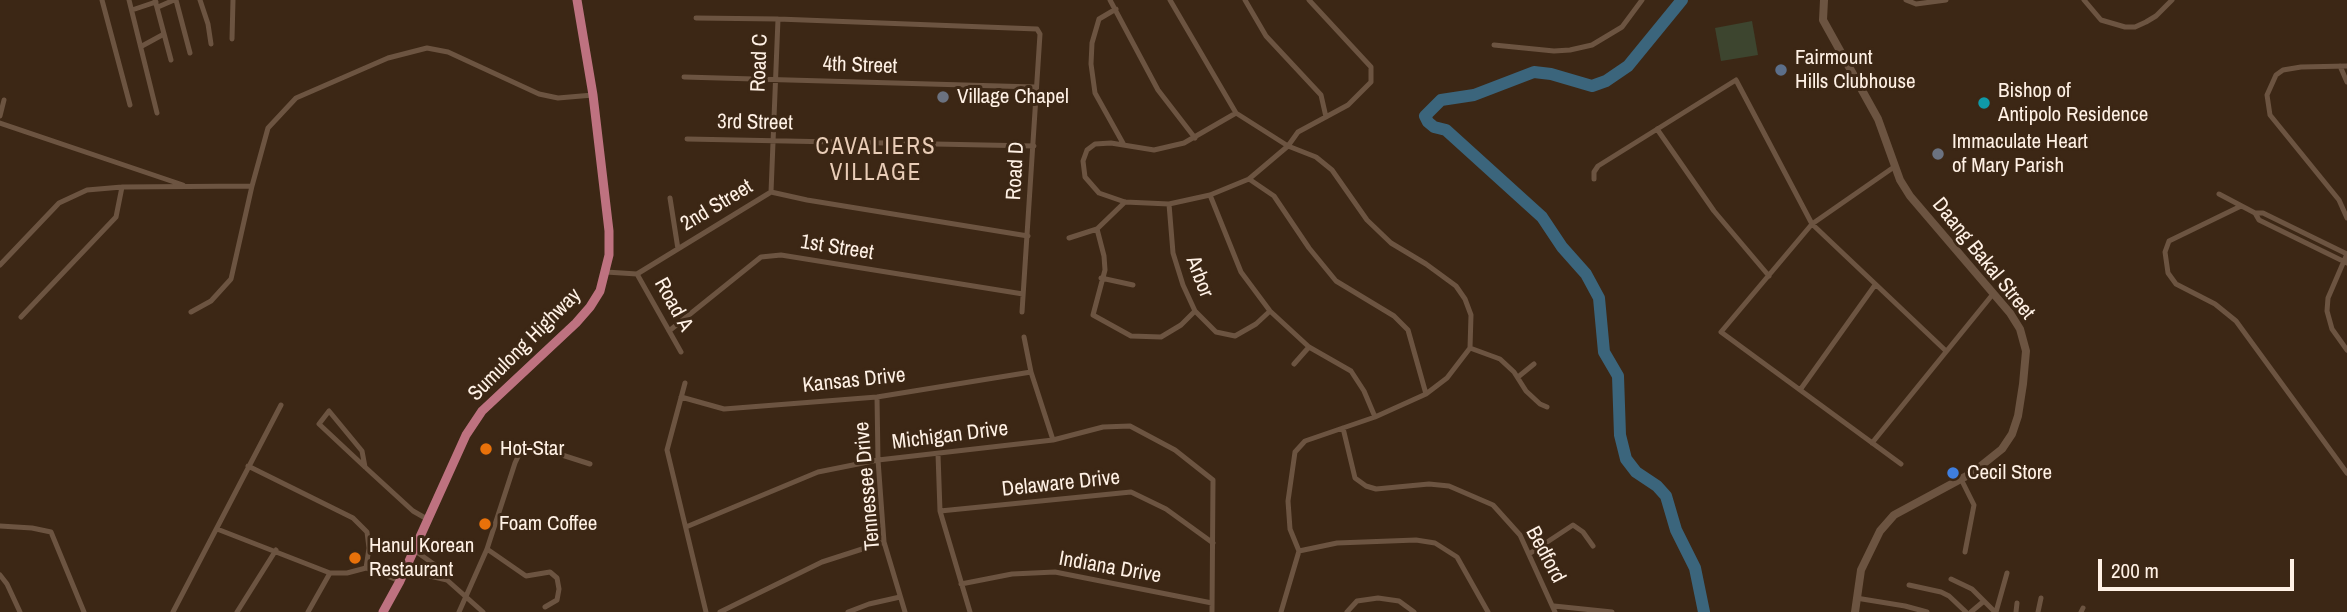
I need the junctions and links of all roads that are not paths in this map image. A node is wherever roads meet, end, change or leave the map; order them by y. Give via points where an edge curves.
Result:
1 (102, 0) edge
2 (129, 0) edge
3 (175, 0) edge
4 (200, 0) edge
5 (233, 0) edge
6 (577, 0) edge
7 (1110, 0) edge
8 (1170, 0) edge
9 (1245, 0) edge
10 (1309, 0) edge
11 (1642, 0) edge
12 (1824, 0) edge
13 (1906, 0) edge
14 (1946, 0) edge
15 (2084, 0) edge
16 (2172, 0) edge
17 (156, 3) edge
18 (1116, 9) junction
19 (132, 10) junction
20 (696, 18) dead end
21 (778, 19) junction
22 (164, 34) junction
23 (232, 39) dead end
24 (211, 44) dead end
25 (1494, 45) dead end
26 (142, 46) junction
27 (190, 53) dead end
28 (171, 60) dead end
29 (2344, 66) edge
30 (684, 77) dead end
31 (776, 79) junction
32 (2347, 82) edge
33 (1035, 88) junction
34 (593, 95) junction
35 (4, 100) dead end
36 (130, 105) dead end
37 (157, 113) dead end
38 (1236, 113) junction
39 (0, 116) edge
40 (1326, 117) junction
41 (0, 123) edge
42 (1657, 129) junction
43 (1195, 138) junction
44 (687, 139) dead end
45 (773, 139) junction
46 (1034, 146) junction
47 (1125, 146) junction
48 (1288, 146) junction
49 (1894, 167) junction
50 (1249, 179) junction
51 (1594, 179) dead end
52 (252, 186) junction
53 (122, 187) junction
54 (190, 187) junction
55 (771, 192) junction
56 (2219, 194) dead end
57 (1210, 195) junction
58 (670, 198) dead end
59 (1125, 202) junction
60 (1169, 204) junction
61 (2241, 206) junction
62 (2346, 208) edge
63 (2255, 214) junction
64 (2347, 218) edge
65 (1812, 224) junction
66 (1097, 229) junction
67 (1028, 236) junction
68 (1069, 238) dead end
69 (678, 249) junction
70 (2347, 254) edge
71 (2346, 262) edge
72 (0, 265) edge
73 (606, 272) junction
74 (637, 274) junction
75 (1769, 276) junction
76 (1101, 278) junction
77 (1133, 285) dead end
78 (1875, 285) junction
79 (1993, 293) junction
80 (1023, 294) junction
81 (1269, 311) junction
82 (191, 312) dead end
83 (1022, 312) dead end
84 (1195, 312) junction
85 (21, 317) dead end
86 (669, 331) junction
87 (1024, 338) dead end
88 (1309, 347) junction
89 (1470, 348) junction
90 (2347, 350) edge
91 (1946, 351) junction
92 (681, 352) dead end
93 (1294, 363) dead end
94 (1534, 364) dead end
95 (1031, 372) junction
96 (1518, 377) junction
97 (685, 383) dead end
98 (1800, 390) junction
99 (1426, 394) junction
100 (681, 397) junction
101 (877, 397) junction
102 (281, 405) dead end
103 (1547, 407) dead end
104 (1375, 417) junction
105 (1343, 428) junction
106 (1053, 440) junction
107 (1872, 443) junction
108 (938, 454) junction
109 (878, 460) junction
110 (590, 464) dead end
111 (1901, 464) dead end
112 (2345, 465) edge
113 (248, 466) junction
114 (365, 467) junction
115 (2347, 473) edge
116 (1961, 479) junction
117 (940, 511) junction
118 (427, 519) junction
119 (0, 526) edge
120 (686, 527) junction
121 (217, 528) junction
122 (884, 542) junction
123 (1213, 543) junction
124 (1593, 546) dead end
125 (487, 549) junction
126 (276, 550) junction
127 (414, 550) junction
128 (1298, 551) junction
129 (1965, 552) dead end
130 (1529, 554) junction
131 (409, 562) junction
132 (366, 568) junction
133 (330, 573) junction
134 (2007, 573) dead end
135 (0, 575) edge
136 (1951, 579) dead end
137 (447, 580) junction
138 (400, 581) junction
139 (961, 584) junction
140 (1909, 585) dead end
141 (467, 597) junction
142 (900, 597) junction
143 (1856, 598) junction
144 (2041, 598) dead end
145 (1984, 601) junction
146 (1212, 603) junction
147 (2017, 603) dead end
148 (545, 607) dead end
149 (1555, 609) edge
150 (20, 612) edge
151 (84, 612) edge
152 (173, 612) edge
153 (237, 612) edge
154 (308, 612) edge
155 (383, 612) edge
156 (459, 612) edge
157 (483, 612) edge
158 (706, 612) edge
159 (720, 612) edge
160 (848, 612) edge
161 (905, 612) edge
162 (970, 612) edge
163 (1212, 612) edge
164 (1281, 612) edge
165 (1348, 612) edge
166 (1414, 612) edge
167 (1488, 612) edge
168 (1612, 612) edge
169 (1855, 612) edge
170 (1927, 612) edge
171 (1969, 612) edge
172 (1996, 612) edge
173 (2016, 612) edge
174 (2038, 612) edge

1 - 36 street
2 - 19 street
3 - 17 street
3 - 27 street
4 - 24 street
5 - 23 street
6 - 34 main road, Sumulong Highway
7 - 18 street
8 - 38 street
9 - 40 street via 1266,36 1321,94
10 - 40 street via 1373,73 1371,82 1348,105
11 - 25 street via 1622,27 1592,45 1554,51
12 - 49 street, Daang Bakal Street via 1823,20 1878,119
13 - 14 street via 1916,4
15 - 16 street via 2101,20 2135,27
17 - 19 street
17 - 22 street
18 - 43 street via 1158,90
18 - 47 street via 1099,19 1091,64 1095,93
19 - 26 street
20 - 21 street
21 - 31 street, Road C
21 - 33 street, Road D via 1035,28 1039,32
22 - 26 street
22 - 28 street
26 - 37 street
29 - 32 street
29 - 62 street via 2284,70 2270,83 2267,105 2277,124
30 - 31 street, 4th Street
31 - 33 street, 4th Street
31 - 45 street, Road C
33 - 46 street, Road D
34 - 52 street via 558,98 539,94 448,52 409,51 296,98 268,128
34 - 73 main road, Sumulong Highway via 609,231
35 - 39 street
38 - 43 street
38 - 48 street
40 - 48 street via 1298,132
41 - 54 street
42 - 51 street via 1598,166
42 - 65 street via 1736,80
42 - 75 street via 1714,211
43 - 47 street via 1154,150
44 - 45 street, 3rd Street
45 - 46 street, 3rd Street
45 - 55 street, Road C
46 - 67 street, Road D
47 - 59 street via 1095,144 1083,161 1086,177 1099,193
48 - 50 street
48 - 89 street via 1316,157 1332,170 1367,220 1391,243 1456,286 1471,316
49 - 65 street
49 - 79 street, Daang Bakal Street via 1910,196
50 - 57 street
50 - 99 street via 1274,196 1336,281 1394,316 1408,330
52 - 54 street
52 - 82 street via 231,279 211,301
53 - 54 street
53 - 72 street via 87,190 59,203
53 - 85 street via 116,217
55 - 67 street, 2nd Street
55 - 69 street, 2nd Street
56 - 61 street
57 - 60 street
57 - 81 street via 1241,272
58 - 69 street
59 - 60 street
59 - 66 street
60 - 84 street, Arbor via 1173,253
61 - 63 street
61 - 112 street via 2169,242 2165,252 2168,273 2176,284 2236,321
62 - 64 street
63 - 70 street via 2263,213
63 - 71 street
65 - 75 street
65 - 78 street
66 - 68 street
66 - 76 street via 1104,256
67 - 80 street, Road D
69 - 74 street, 2nd Street
70 - 71 street
71 - 90 street via 2328,298 2327,311 2329,324
73 - 74 street
73 - 118 main road, Sumulong Highway via 590,307 482,411
74 - 86 street, Road A
75 - 98 street via 1721,332
76 - 77 street
76 - 84 street via 1093,315 1131,336 1161,337
78 - 91 street
78 - 98 street
79 - 91 street
79 - 116 street, Daang Bakal Street via 2020,329 2026,351 2020,405 2012,434 2002,449
80 - 83 street, Road D
80 - 86 street, 1st Street via 782,255 761,257
81 - 84 street, Arbor via 1235,337 1216,332
81 - 88 street
86 - 92 street, Road A
87 - 95 street
88 - 93 street
88 - 104 street via 1351,371
89 - 96 street via 1500,359
89 - 99 street via 1447,378
91 - 107 street
94 - 96 street
95 - 101 street, Kansas Drive
95 - 106 street
96 - 103 street via 1526,391
97 - 100 street
98 - 107 street
99 - 104 street
100 - 101 street, Kansas Drive via 724,409
100 - 120 street via 667,450
101 - 109 street, Tennessee Drive
102 - 113 street
104 - 105 street
105 - 128 street via 1305,441 1295,452 1288,501 1290,529
105 - 130 street, Bedford via 1355,478 1376,489 1429,484 1469,493 1493,506 1520,535
106 - 108 street, Michigan Drive
106 - 123 street, Michigan Drive via 1130,426 1175,450 1213,480
107 - 111 street
108 - 109 street, Michigan Drive
108 - 117 street
109 - 120 street, Michigan Drive via 818,472
109 - 122 street, Tennessee Drive
110 - 125 street via 534,446 522,449
112 - 115 street
113 - 121 street
113 - 132 street via 353,518 367,532
114 - 114 street via 319,424 329,411 362,450
114 - 118 street via 413,512
116 - 129 street via 1974,505
116 - 143 street, Daang Bakal Street via 1894,515 1880,531 1861,570
117 - 123 street, Delaware Drive via 1131,492 1166,509
117 - 139 street
118 - 127 main road, Sumulong Highway
119 - 151 street via 51,532
120 - 158 street
121 - 126 street
121 - 152 street
122 - 142 street, Tennessee Drive
122 - 159 street via 822,562
123 - 146 street
124 - 130 street via 1573,526
125 - 141 street
125 - 148 street via 526,576 550,572 557,578 557,600
126 - 133 street
126 - 153 street
127 - 131 main road, Sumulong Highway
127 - 137 street
128 - 164 street
128 - 167 street via 1337,543 1435,543 1457,556
130 - 149 street, Bedford
131 - 137 street via 430,576
131 - 138 main road, Sumulong Highway
132 - 133 street
132 - 138 street
133 - 154 street
134 - 172 street
135 - 150 street
136 - 145 street via 1967,585
137 - 141 street
138 - 155 main road, Sumulong Highway
139 - 146 street, Indiana Drive via 1055,572
139 - 162 street
140 - 171 street via 1941,592
141 - 156 street
141 - 157 street
142 - 160 street
142 - 161 street, Tennessee Drive
143 - 169 street, Daang Bakal Street
143 - 170 street
144 - 174 street
145 - 171 street
145 - 172 street
146 - 163 street
147 - 173 street
149 - 168 street
165 - 166 street via 1357,601 1378,598 1399,601

